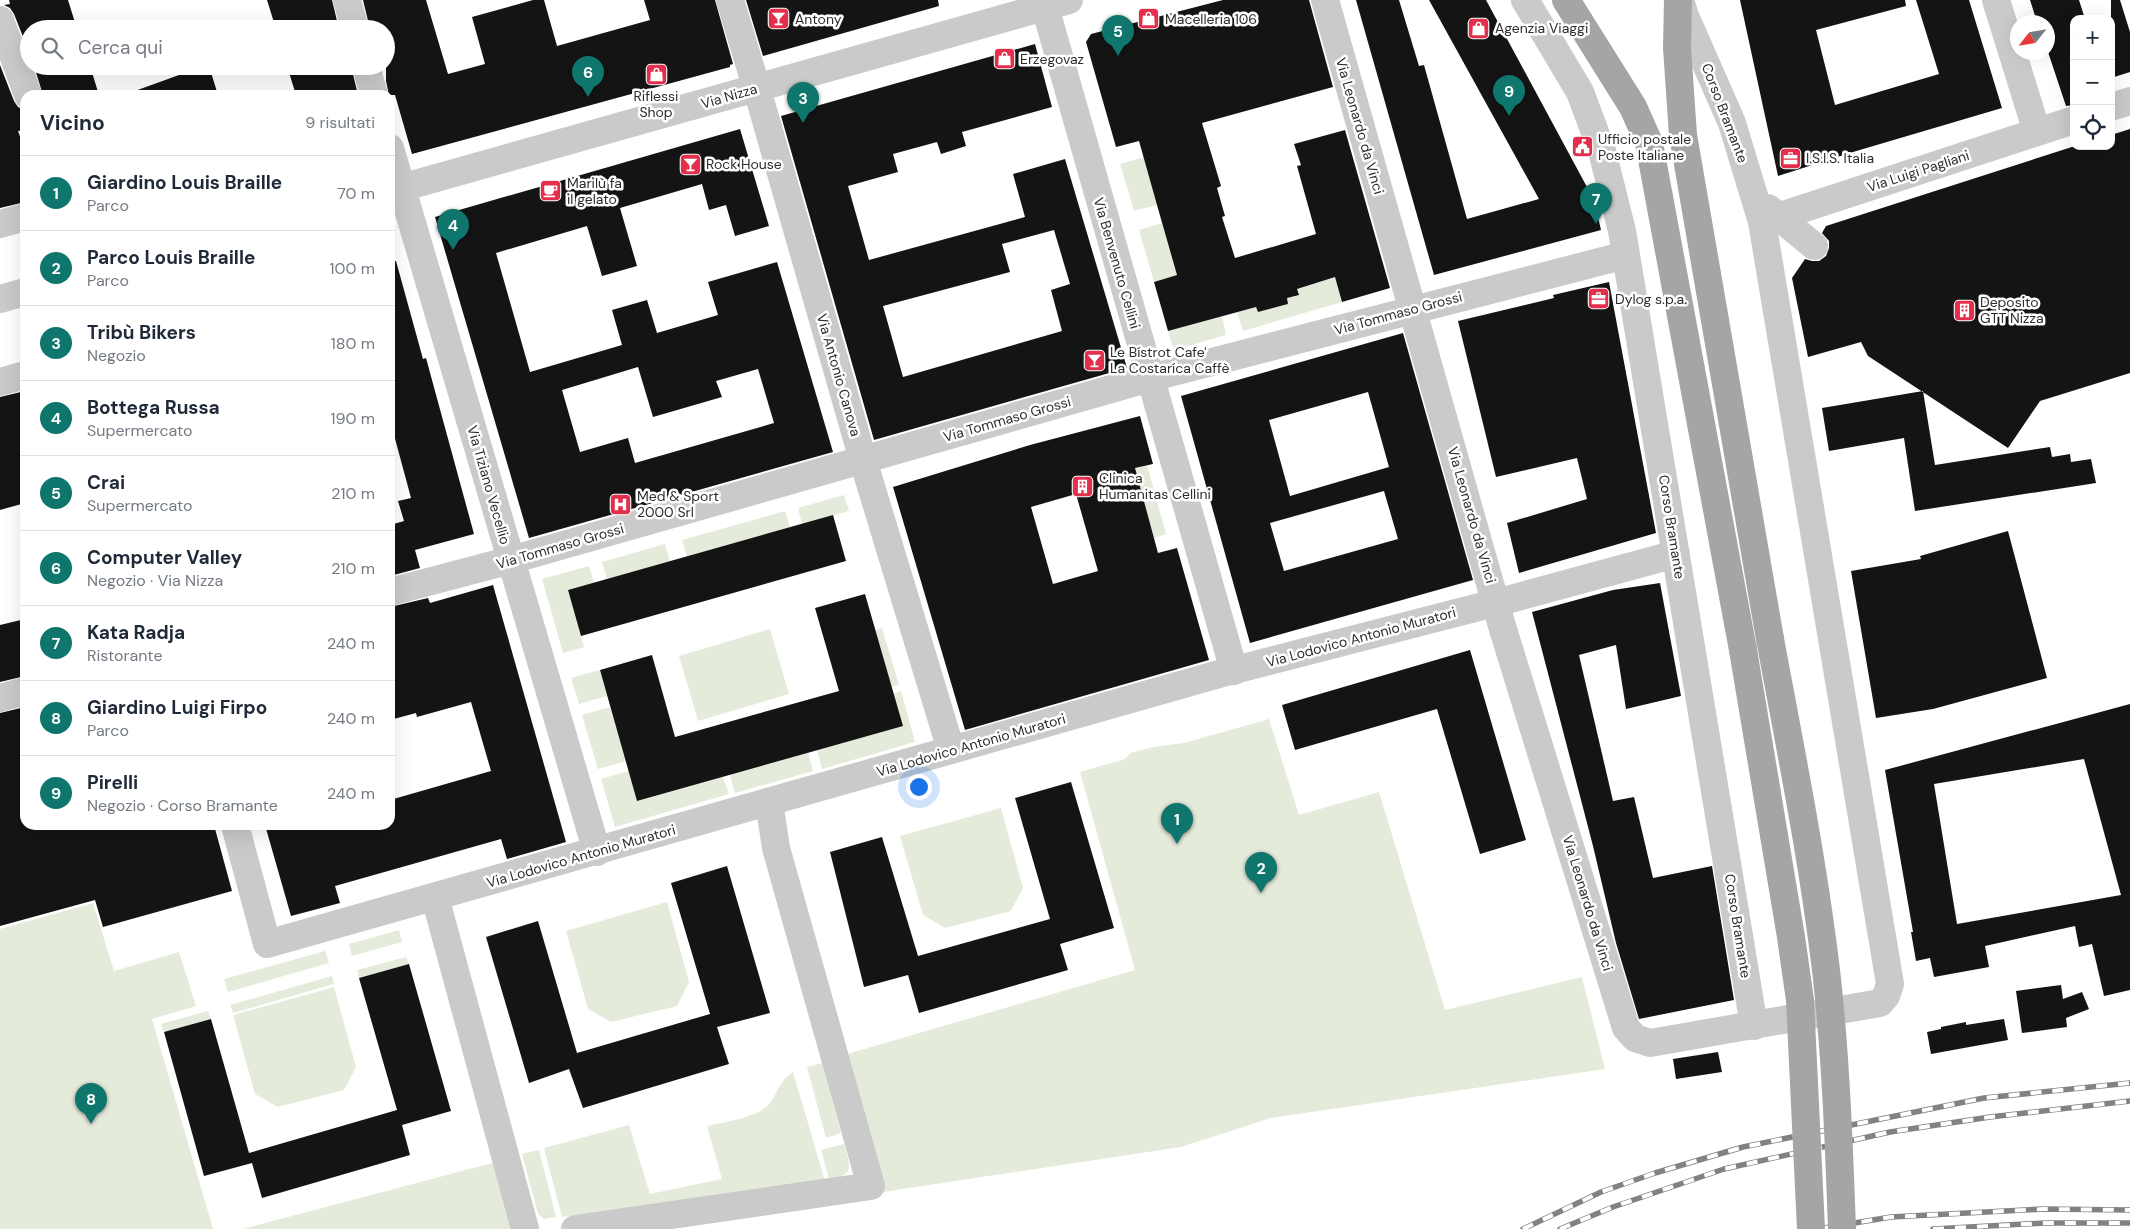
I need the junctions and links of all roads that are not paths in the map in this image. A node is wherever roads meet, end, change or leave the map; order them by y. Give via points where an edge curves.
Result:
1 (347, 0) edge
2 (730, 0) edge
3 (1325, 0) edge
4 (1525, 0) edge
5 (1566, 0) edge
6 (1679, 0) edge
7 (1996, 0) edge
8 (1052, 2) edge
9 (0, 20) edge
10 (353, 20) edge
11 (20, 74) edge
12 (21, 75) edge
13 (368, 75) edge
14 (757, 88) junction
15 (26, 90) edge
16 (373, 90) edge
17 (2130, 101) edge
18 (2115, 106) edge
19 (2070, 121) edge
20 (2037, 132) junction
21 (396, 189) edge
22 (1765, 212) junction
23 (20, 218) edge
24 (0, 224) edge
25 (1814, 246) dead end
26 (1626, 255) junction
27 (20, 293) edge
28 (0, 299) edge
29 (1413, 310) junction
30 (20, 376) edge
31 (1150, 378) junction
32 (0, 382) edge
33 (863, 460) junction
34 (1676, 554) junction
35 (511, 560) junction
36 (395, 591) edge
37 (1495, 602) junction
38 (1234, 671) junction
39 (20, 692) edge
40 (0, 698) edge
41 (950, 750) junction
42 (769, 802) junction
43 (236, 830) edge
44 (597, 852) junction
45 (435, 897) junction
46 (1754, 1026) junction
47 (525, 1229) edge
48 (575, 1229) edge
49 (1811, 1229) edge
50 (1842, 1229) edge

1 - 10 street
2 - 14 street, Via Antonio Canova
3 - 29 street, Via Leonardo da Vinci
4 - 26 street, Corso Bramante via 1580,92 1602,151
5 - 49 main road, bridge via 1633,107 1649,143 1743,650 1791,937 1800,1000
6 - 22 street, Corso Bramante via 1732,123
6 - 50 main road, Corso Bramante, bridge via 1677,48 1683,135 1806,834 1827,979 1835,1058
7 - 20 street
8 - 14 street, Via Nizza
8 - 31 street, Via Benvenuto Cellini
9 - 11 street
12 - 15 street
13 - 16 street
14 - 21 street, Via Nizza
14 - 33 street, Via Antonio Canova
17 - 18 street
19 - 20 street, Via Luigi Pagliani
20 - 22 street, Via Luigi Pagliani
21 - 35 street, Via Tiziano Vecellio
22 - 25 street
22 - 46 street, Corso Bramante via 1890,984 1880,1003
23 - 24 street
26 - 29 street, Via Tommaso Grossi
26 - 34 street, Corso Bramante
27 - 28 street
29 - 31 street, Via Tommaso Grossi
29 - 37 street, Via Leonardo da Vinci
30 - 32 street
31 - 33 street, Via Tommaso Grossi
31 - 38 street, Via Benvenuto Cellini
33 - 35 street, Via Tommaso Grossi
33 - 41 street, Via Antonio Canova
34 - 37 street, Via Lodovico Antonio Muratori
34 - 46 street, Corso Bramante
35 - 36 street, Via Tommaso Grossi
35 - 44 street, Via Tiziano Vecellio
37 - 38 street, Via Lodovico Antonio Muratori
37 - 46 street, Via Leonardo da Vinci via 1626,1028 1635,1038 1650,1043
38 - 41 street, Via Lodovico Antonio Muratori
39 - 40 street
41 - 42 street, Via Lodovico Antonio Muratori
42 - 44 street, Via Lodovico Antonio Muratori
42 - 48 street via 776,848 871,1186
43 - 45 street, Via Lodovico Antonio Muratori via 268,944
44 - 45 street, Via Lodovico Antonio Muratori
45 - 47 street

